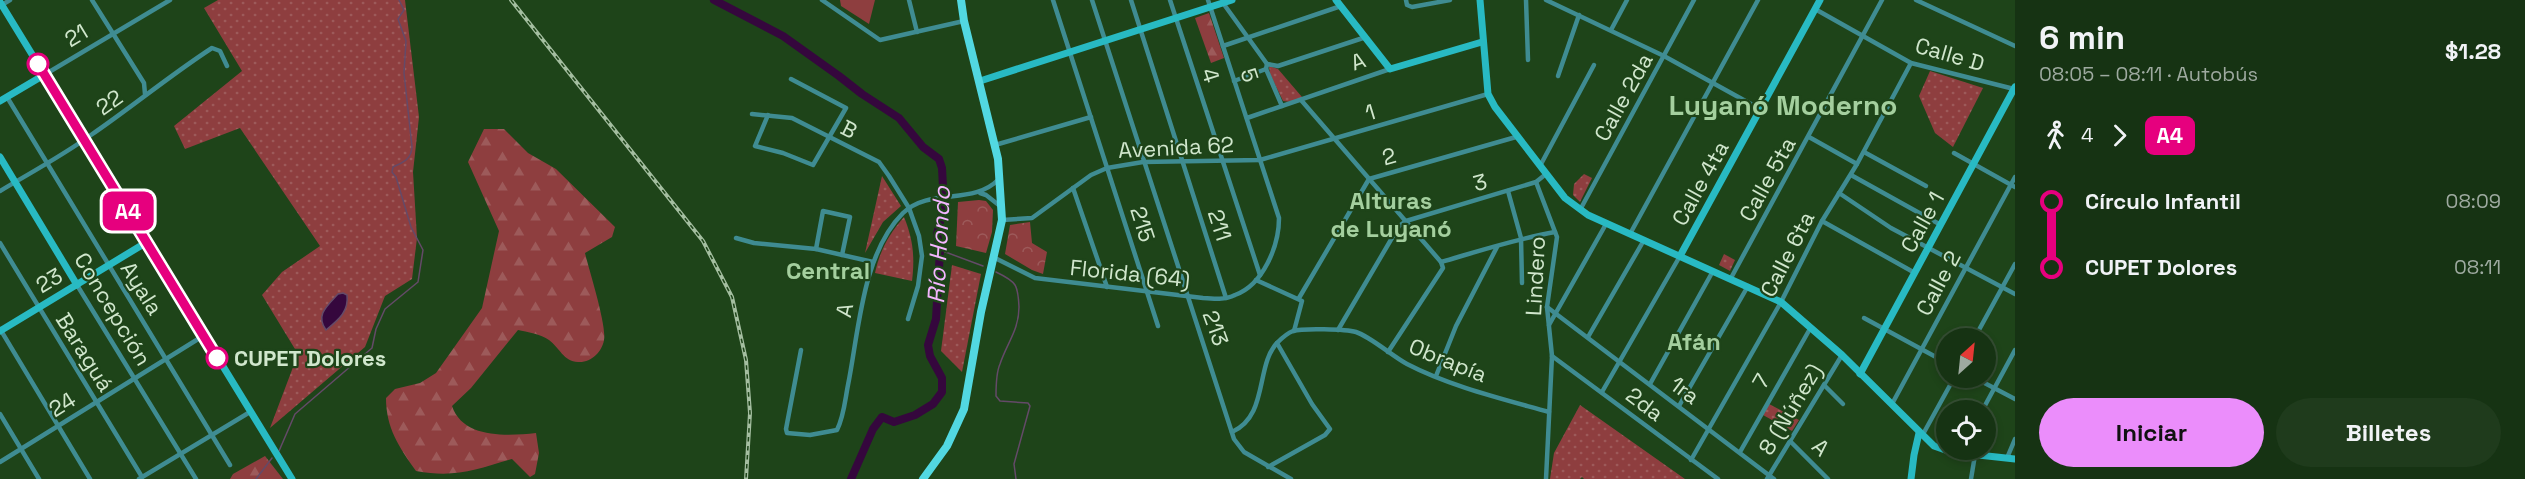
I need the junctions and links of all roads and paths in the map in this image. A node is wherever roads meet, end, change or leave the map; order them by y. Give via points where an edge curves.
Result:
1 (10, 0) edge
2 (92, 0) edge
3 (170, 0) edge
4 (822, 0) edge
5 (834, 0) edge
6 (909, 0) edge
7 (961, 0) edge
8 (1053, 0) edge
9 (1092, 0) edge
10 (1131, 0) edge
11 (1170, 0) edge
12 (1232, 0) edge
13 (1446, 0) edge
14 (1480, 0) edge
15 (1526, 0) edge
16 (1546, 0) edge
17 (1627, 0) edge
18 (1694, 0) edge
19 (1758, 0) edge
20 (1820, 0) edge
21 (1882, 0) edge
22 (1916, 0) edge
23 (1407, 2) edge
24 (1223, 3) junction
25 (1338, 3) edge
26 (1210, 4) edge
27 (1, 5) edge
28 (830, 5) junction
29 (1815, 9) junction
30 (1579, 15) junction
31 (1176, 19) junction
32 (964, 21) junction
33 (1140, 29) junction
34 (1611, 30) junction
35 (917, 32) junction
36 (113, 33) junction
37 (1863, 35) junction
38 (1246, 38) junction
39 (1366, 38) junction
40 (1106, 41) junction
41 (1482, 42) junction
42 (1223, 46) junction
43 (2015, 46) edge
44 (1070, 53) junction
45 (1665, 57) junction
46 (1528, 60) dead end
47 (1911, 63) junction
48 (1594, 65) dead end
49 (227, 66) dead end
50 (1267, 66) junction
51 (1390, 69) junction
52 (44, 75) junction
53 (1558, 76) dead end
54 (791, 79) dead end
55 (980, 81) junction
56 (1234, 81) junction
57 (1713, 84) junction
58 (2015, 89) edge
59 (145, 94) junction
60 (1488, 94) junction
61 (7, 97) junction
62 (1301, 100) junction
63 (0, 101) edge
64 (1282, 106) junction
65 (1760, 109) junction
66 (752, 114) dead end
67 (768, 115) junction
68 (1091, 117) junction
69 (1247, 118) junction
70 (830, 137) junction
71 (1516, 137) junction
72 (1809, 137) junction
73 (84, 140) junction
74 (1335, 140) junction
75 (995, 145) junction
76 (1864, 152) junction
77 (1954, 153) dead end
78 (0, 157) edge
79 (1222, 160) junction
80 (1260, 160) junction
81 (1182, 161) junction
82 (1143, 162) junction
83 (47, 164) junction
84 (1857, 164) junction
85 (1974, 165) junction
86 (1540, 166) junction
87 (1107, 168) junction
88 (1546, 174) junction
89 (1851, 175) junction
90 (1001, 177) junction
91 (2015, 177) edge
92 (1369, 179) junction
93 (15, 182) junction
94 (1536, 182) junction
95 (1926, 186) dead end
96 (2013, 186) edge
97 (1073, 188) junction
98 (0, 191) edge
99 (1508, 191) junction
100 (977, 193) junction
101 (1839, 193) junction
102 (1002, 207) junction
103 (909, 208) junction
104 (1580, 210) junction
105 (1002, 220) junction
106 (1406, 221) junction
107 (1822, 221) junction
108 (1606, 224) junction
109 (1941, 225) junction
110 (1555, 232) junction
111 (1630, 234) junction
112 (736, 238) dead end
113 (1521, 238) junction
114 (1644, 240) junction
115 (147, 242) junction
116 (0, 243) edge
117 (1497, 247) junction
118 (1928, 248) junction
119 (816, 249) junction
120 (842, 255) junction
121 (1680, 256) junction
122 (993, 260) junction
123 (873, 262) junction
124 (1441, 262) junction
125 (2015, 264) edge
126 (108, 265) junction
127 (1965, 268) junction
128 (1714, 270) junction
129 (1915, 273) junction
130 (1258, 277) junction
131 (1731, 278) junction
132 (1522, 283) dead end
133 (77, 285) junction
134 (1748, 285) junction
135 (1107, 287) junction
136 (2002, 287) junction
137 (1148, 292) junction
138 (2015, 294) edge
139 (1186, 296) junction
140 (1226, 298) junction
141 (1301, 300) junction
142 (1781, 302) junction
143 (38, 307) junction
144 (1547, 307) junction
145 (1556, 313) junction
146 (1864, 318) dead end
147 (908, 319) dead end
148 (1549, 325) junction
149 (1158, 326) dead end
150 (1811, 327) junction
151 (1980, 328) edge
152 (1885, 329) junction
153 (0, 330) edge
154 (1338, 330) junction
155 (1294, 331) junction
156 (203, 336) junction
157 (1588, 337) junction
158 (1277, 342) junction
159 (1922, 349) junction
160 (801, 350) dead end
161 (2015, 350) edge
162 (1388, 352) junction
163 (1842, 355) junction
164 (1552, 356) junction
165 (1936, 357) edge
166 (166, 359) junction
167 (1620, 362) junction
168 (1860, 374) junction
169 (1436, 376) junction
170 (134, 379) junction
171 (1650, 384) junction
172 (1996, 384) edge
173 (1824, 385) junction
174 (1948, 388) edge
175 (1994, 388) joint
176 (1602, 392) junction
177 (2015, 399) edge
178 (1988, 400) edge
179 (96, 402) junction
180 (1843, 404) dead end
181 (1891, 405) junction
182 (1679, 406) junction
183 (250, 412) junction
184 (1549, 412) junction
185 (0, 414) edge
186 (59, 426) junction
187 (1710, 429) junction
188 (1232, 432) junction
189 (211, 434) junction
190 (1921, 435) junction
191 (2015, 439) edge
192 (1790, 441) junction
193 (1936, 446) edge
194 (22, 449) junction
195 (1740, 452) junction
196 (180, 454) junction
197 (1996, 457) edge
198 (2011, 458) edge
199 (1691, 460) junction
200 (1974, 460) edge
201 (0, 462) edge
202 (230, 465) dead end
203 (1268, 467) junction
204 (141, 478) edge
205 (1770, 478) edge
206 (39, 479) edge
207 (90, 479) edge
208 (196, 479) edge
209 (292, 479) edge
210 (923, 479) edge
211 (1291, 479) edge
212 (1546, 479) edge
213 (1718, 479) edge
214 (1828, 479) edge
215 (1911, 479) edge
216 (1971, 479) edge

1 - 27 street
2 - 36 street
3 - 36 street, 21
4 - 28 street
5 - 28 street
6 - 35 street
7 - 32 main road
8 - 44 street
9 - 40 street
10 - 33 street
11 - 31 street, 4
12 - 24 main road
13 - 23 street via 1412,8
14 - 41 main road
15 - 46 street
16 - 30 street
17 - 34 street
18 - 45 street, Calle 2da
19 - 57 street
20 - 29 main road, Calle 4ta
21 - 37 street, Calle 5ta
22 - 43 street
24 - 26 main road
24 - 38 street
25 - 38 street
25 - 39 main road
26 - 31 main road
26 - 42 street, 5
27 - 52 main road
28 - 35 street via 880,40
29 - 37 street, Calle D
29 - 65 main road, Calle 4ta
30 - 34 street
30 - 53 street
31 - 33 main road
31 - 79 street, 4
32 - 35 street
32 - 55 main road
33 - 40 main road
33 - 81 street
34 - 45 street
36 - 52 street, 21
36 - 59 street via 144,82
37 - 47 street, Calle D
37 - 72 street, Calle 5ta
38 - 42 street
38 - 50 street
39 - 50 street
39 - 51 main road
40 - 44 main road
40 - 82 street
41 - 51 main road, A
41 - 60 main road
42 - 56 street, 5
44 - 55 main road
44 - 68 street
45 - 57 street
45 - 104 street, Calle 2da
47 - 58 street, Calle D
47 - 76 street, Calle 6ta
48 - 86 street
49 - 59 street, 22 via 220,51 212,48
50 - 56 street
50 - 64 street
51 - 62 street, A
52 - 61 main road, 21
52 - 73 main road
54 - 70 street via 845,106
55 - 75 main road
56 - 69 street, 5
57 - 65 street
57 - 111 street
58 - 85 main road, Calle 1
59 - 73 street, 22
60 - 71 main road
60 - 74 street, 1
61 - 63 main road, 21
61 - 83 street, Ayala
62 - 64 street, A
62 - 74 street
64 - 69 street, A
65 - 121 main road, Calle 4ta
66 - 67 street, B
67 - 70 street, B via 792,118
67 - 70 street via 755,146 813,165
68 - 75 street
68 - 87 street
69 - 80 street, 5
70 - 103 street, B via 879,162
71 - 86 main road
71 - 92 street, 2
72 - 84 street
72 - 131 street, Calle 5ta
73 - 83 street, 22
73 - 115 main road
74 - 80 street, 1
74 - 92 street
75 - 90 main road
76 - 84 street, Calle 6ta
76 - 95 street
77 - 85 street
78 - 93 main road, Concepción
79 - 80 street, Avenida 62
79 - 81 street, Avenida 62
79 - 130 street, 4
80 - 130 street, 5 via 1279,218 1279,230
81 - 82 street, Avenida 62
81 - 140 street, 211
82 - 87 street, Avenida 62
82 - 139 street, 213
83 - 93 street, 22
83 - 126 street, Ayala
84 - 89 street, Calle 6ta
85 - 96 street
85 - 109 main road, Calle 1
86 - 88 main road
87 - 97 street, Avenida 62
87 - 137 street, 215
88 - 94 street, 3
88 - 104 main road
89 - 101 street, Calle 6ta
89 - 109 street
90 - 100 street
90 - 102 main road
91 - 96 street, Calle 2
92 - 106 street
92 - 141 street, 2
93 - 98 street, 22
93 - 133 main road, Concepción
94 - 99 street, 3
94 - 110 street, Lindero
96 - 127 street, Calle 2
97 - 105 street, Avenida 62 via 1032,218
97 - 135 street
99 - 106 street, 3
99 - 113 street
100 - 102 street
100 - 103 street via 938,197
101 - 107 street, Calle 6ta
101 - 118 street
102 - 105 main road
103 - 123 street, A via 889,231
103 - 147 street, B via 922,256
104 - 108 main road
105 - 122 main road
106 - 124 street
106 - 154 street via 1399,226
107 - 129 street
107 - 142 street, Calle 6ta
108 - 111 main road
108 - 145 street
109 - 118 main road, Calle 1
110 - 113 street
110 - 144 street, Lindero via 1557,248
111 - 114 main road
112 - 119 street
113 - 117 street
113 - 132 street
114 - 121 main road
114 - 157 street
115 - 126 main road, 23
115 - 156 main road
116 - 143 street, Baraguá
117 - 124 street
117 - 169 street via 1456,326
118 - 127 street
118 - 129 main road, Calle 1
119 - 120 street
119 - 120 street via 823,211 850,217
120 - 123 street
121 - 128 main road
121 - 167 street
122 - 135 street, Florida (64) via 1035,278
122 - 210 main road via 964,409 947,446
123 - 160 street, A via 837,430 810,435 787,433
124 - 162 street via 1443,268
125 - 136 street
126 - 133 main road, 23
126 - 166 street, Ayala
127 - 136 street
127 - 159 street, Calle 2
128 - 131 main road
128 - 171 street
129 - 152 main road, Calle 1
130 - 140 street via 1243,291
130 - 141 street
131 - 134 main road
133 - 143 main road, 23
133 - 170 street, Concepción
134 - 142 main road
134 - 182 street
135 - 137 street, Florida (64)
136 - 138 street
136 - 151 street
137 - 139 street, Florida (64)
137 - 149 street, 215
139 - 140 street, Florida (64)
139 - 188 street, 213
141 - 155 street, 2
142 - 150 main road
142 - 187 street, Calle 6ta
143 - 153 main road, 23
143 - 179 street, Baraguá
144 - 145 street, 1ra
144 - 148 street, Lindero
145 - 148 street
145 - 157 street, 1ra
146 - 152 street
148 - 164 street, Lindero
150 - 163 main road
150 - 195 street, 7
152 - 159 street
152 - 168 main road, Calle 1
153 - 186 street
154 - 155 street, Obrapía
154 - 162 street, Obrapía via 1356,332
155 - 158 street
156 - 166 street, 24
156 - 183 main road
157 - 167 street, 1ra
158 - 188 street via 1270,353 1255,407 1246,423
158 - 203 street via 1330,429
159 - 165 street
159 - 181 street, Calle 2
161 - 172 street
162 - 169 street, Obrapía
163 - 168 main road
163 - 173 street, 8 (Núñez)
164 - 176 street, 2da
164 - 184 street, Lindero
166 - 170 street, 24
166 - 189 street, Ayala
167 - 171 street, 1ra
167 - 176 street
168 - 181 main road
169 - 184 street, Obrapía
170 - 179 street, 24
170 - 196 street, Concepción
171 - 182 street, 1ra
173 - 180 street
173 - 192 street, 8 (Núñez)
174 - 190 street
175 - 177 street
175 - 178 street
176 - 199 street, 2da
179 - 186 street, 24
179 - 204 street, Baraguá
181 - 190 main road
182 - 187 street, 1ra
183 - 189 street
183 - 209 main road
184 - 212 street, Lindero
185 - 194 street
186 - 194 street, 24
186 - 207 street
187 - 195 street, 1ra
187 - 199 street, Calle 6ta
188 - 203 street, 213 via 1244,452
189 - 196 street
189 - 202 street, Ayala
190 - 193 main road
190 - 215 main road
191 - 198 street
192 - 205 street, 8 (Núñez)
192 - 214 street, A
194 - 201 street, 24
194 - 206 street
195 - 205 street, 1ra
196 - 204 street
196 - 208 street, Concepción
197 - 198 main road
199 - 213 street, 2da
200 - 216 street
203 - 211 street, 213

